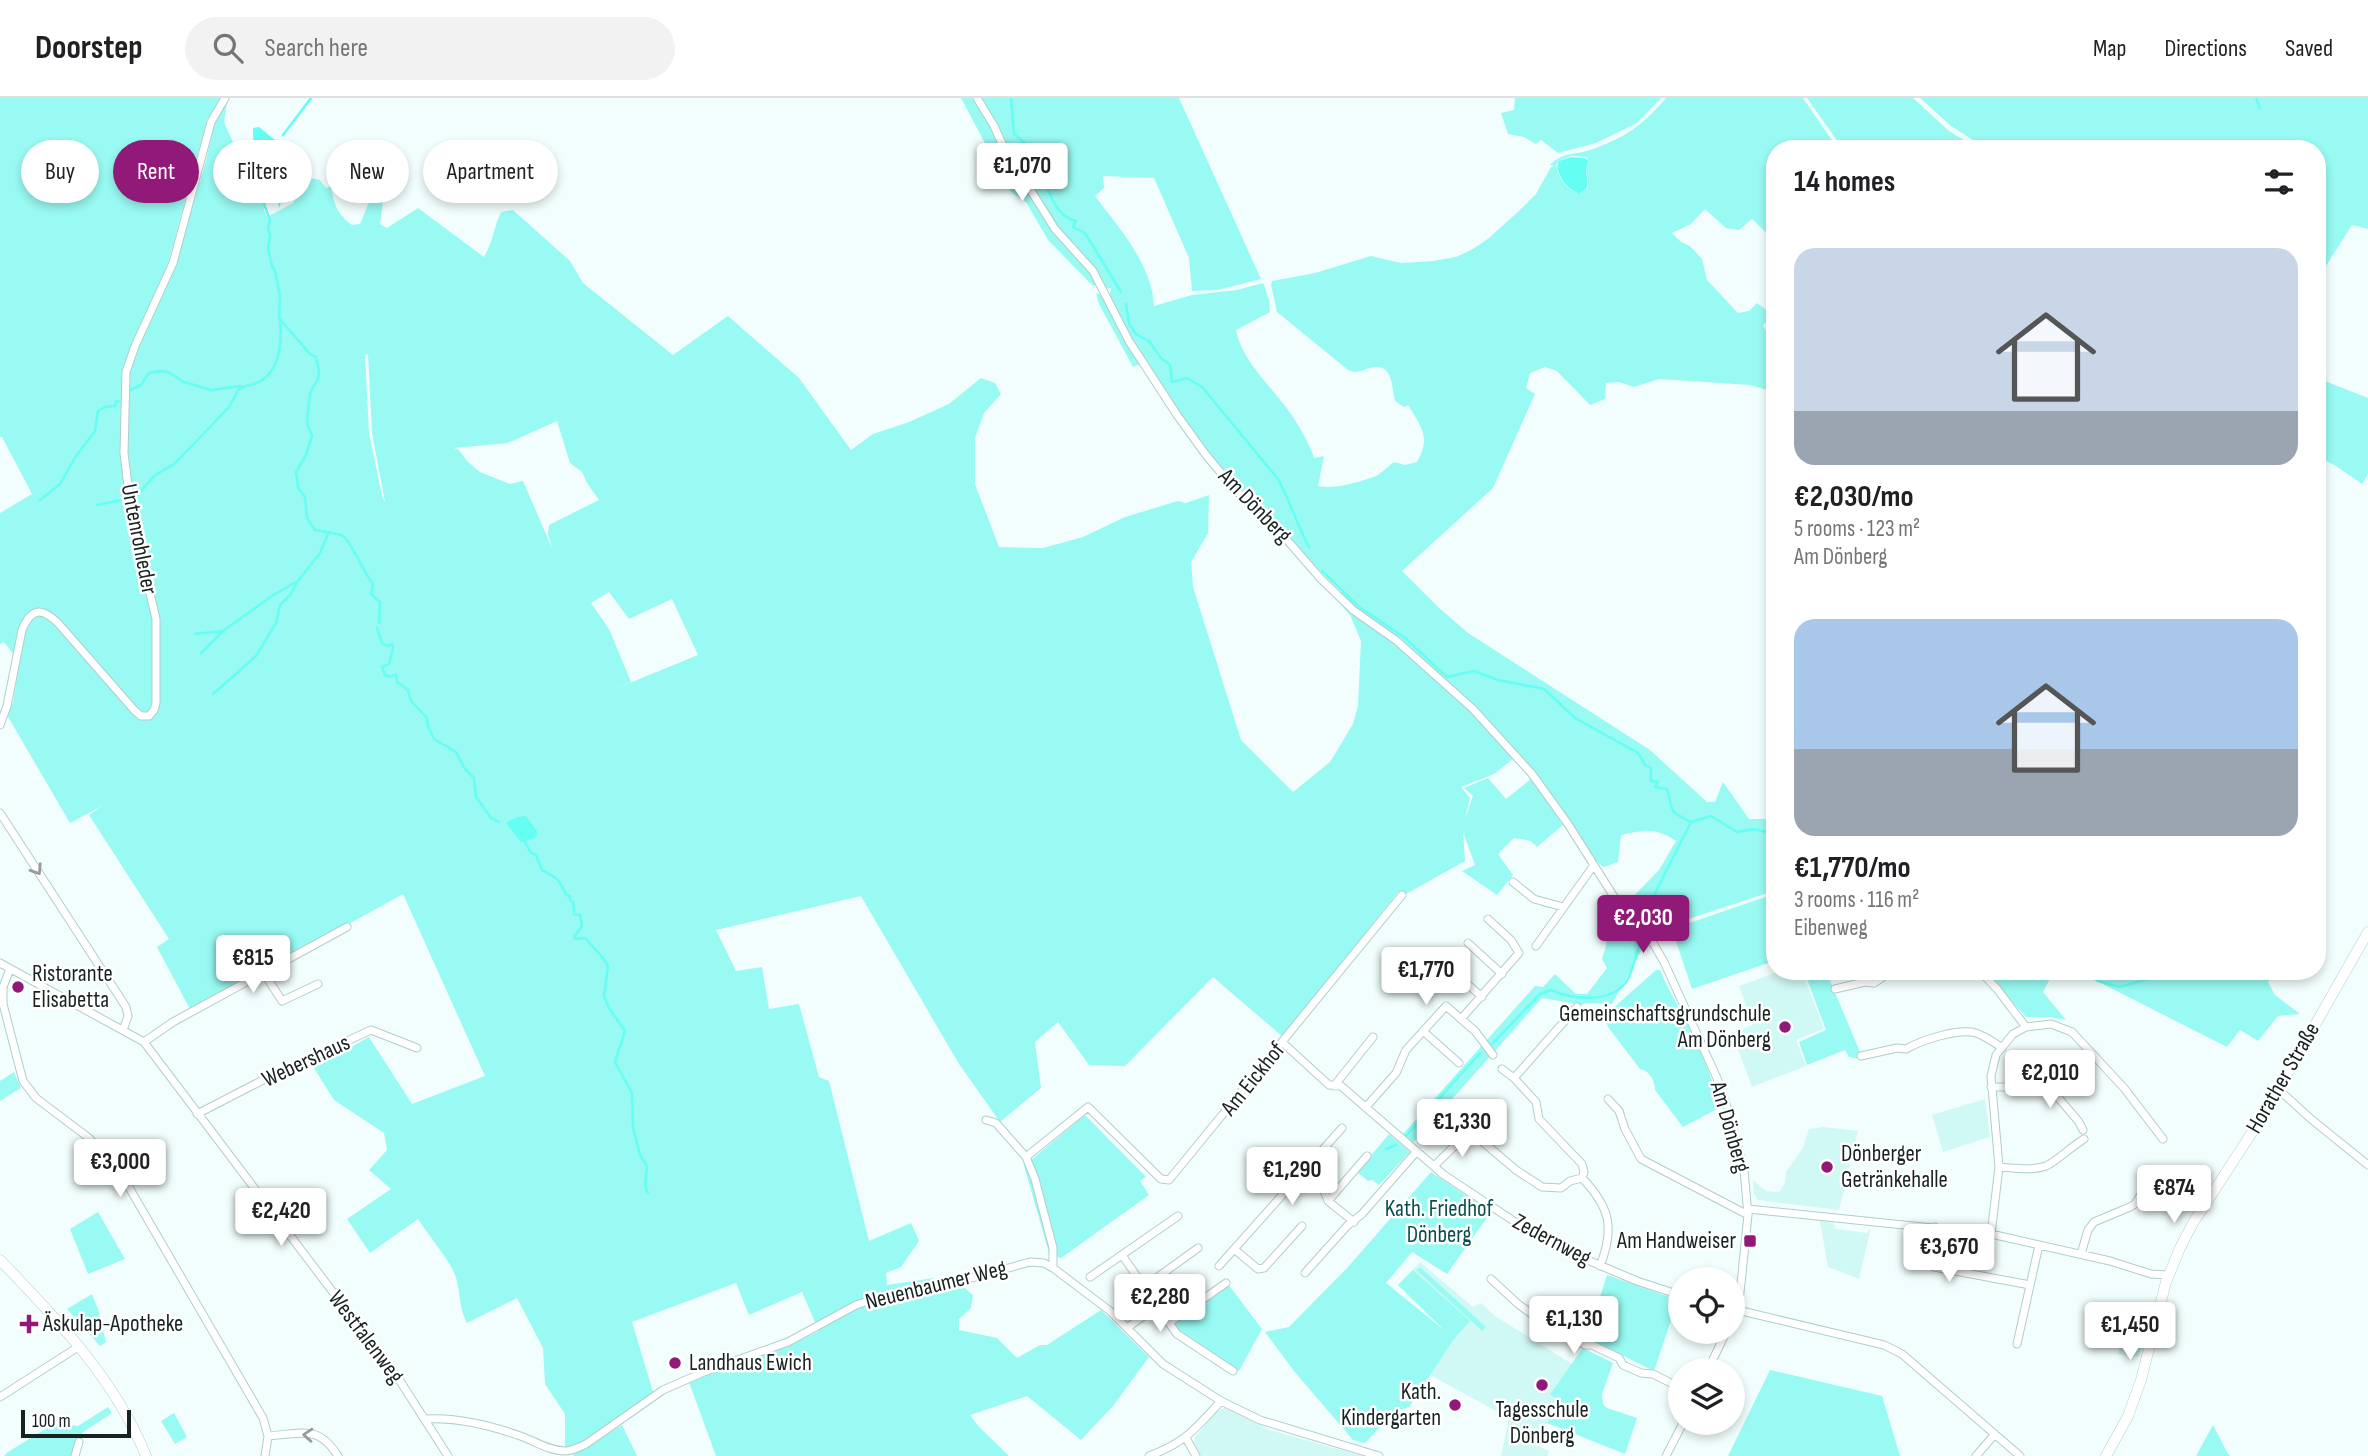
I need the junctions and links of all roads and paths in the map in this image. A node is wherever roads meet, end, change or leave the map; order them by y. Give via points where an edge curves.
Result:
1 (225, 98) edge
2 (977, 98) edge
3 (0, 724) edge
4 (0, 813) edge
5 (1594, 865) junction
6 (1513, 882) dead end
7 (1402, 895) dead end
8 (1563, 906) junction
9 (1488, 919) dead end
10 (347, 927) dead end
11 (2368, 932) edge
12 (1468, 943) dead end
13 (1536, 946) dead end
14 (0, 963) edge
15 (1447, 966) dead end
16 (10, 969) junction
17 (264, 973) junction
18 (1502, 974) junction
19 (1878, 980) edge
20 (1988, 980) edge
21 (318, 984) dead end
22 (1835, 989) dead end
23 (1482, 997) junction
24 (1577, 1007) dead end
25 (1461, 1019) junction
26 (2026, 1027) junction
27 (123, 1030) junction
28 (1423, 1031) junction
29 (1373, 1037) dead end
30 (144, 1042) junction
31 (1283, 1042) junction
32 (2001, 1047) junction
33 (417, 1048) dead end
34 (1493, 1055) dead end
35 (1861, 1056) dead end
36 (1459, 1063) dead end
37 (1502, 1069) dead end
38 (1514, 1078) junction
39 (1334, 1086) junction
40 (1992, 1087) junction
41 (2278, 1089) junction
42 (1608, 1099) dead end
43 (1366, 1107) junction
44 (197, 1114) junction
45 (986, 1120) dead end
46 (1342, 1128) dead end
47 (2082, 1130) dead end
48 (2084, 1139) dead end
49 (2164, 1139) dead end
50 (1417, 1151) junction
51 (1367, 1156) dead end
52 (1026, 1157) junction
53 (2368, 1165) edge
54 (1434, 1166) junction
55 (1999, 1167) junction
56 (1304, 1172) junction
57 (1582, 1178) junction
58 (2144, 1190) dead end
59 (1328, 1201) junction
60 (1748, 1212) junction
61 (1178, 1216) dead end
62 (1354, 1222) junction
63 (1301, 1226) dead end
64 (1935, 1227) junction
65 (1991, 1234) junction
66 (2039, 1245) junction
67 (1198, 1248) dead end
68 (1234, 1249) junction
69 (2081, 1254) junction
70 (1122, 1255) junction
71 (0, 1260) edge
72 (1600, 1265) junction
73 (1219, 1266) dead end
74 (1740, 1267) edge
75 (1053, 1268) junction
76 (1304, 1273) dead end
77 (2169, 1275) junction
78 (1090, 1277) dead end
79 (1491, 1279) dead end
80 (1226, 1283) dead end
81 (2030, 1284) junction
82 (1144, 1287) junction
83 (1668, 1291) edge
84 (1157, 1306) junction
85 (1745, 1314) edge
86 (1169, 1323) junction
87 (1127, 1328) junction
88 (2017, 1344) dead end
89 (78, 1347) junction
90 (1233, 1371) dead end
91 (1668, 1382) edge
92 (0, 1397) edge
93 (1221, 1401) junction
94 (425, 1419) junction
95 (1995, 1434) junction
96 (1677, 1435) edge
97 (268, 1436) junction
98 (1186, 1438) junction
99 (79, 1442) dead end
100 (75, 1456) edge
101 (146, 1456) edge
102 (265, 1456) edge
103 (338, 1456) edge
104 (448, 1456) edge
105 (1149, 1456) edge
106 (1196, 1456) edge
107 (1379, 1456) edge
108 (1666, 1456) edge
109 (1976, 1456) edge
110 (2020, 1456) edge
111 (2106, 1456) edge

1 - 3 street, Untenrohleder via 211,122 173,262 126,372 124,453 131,511 156,620 154,710 149,716 135,711 58,623 40,611 27,618 22,630
2 - 5 street, Am Dönberg via 1014,170 1055,229 1093,271 1129,341 1206,455 1353,610 1397,641 1473,709 1532,774
4 -> 27 street via 126,1007
5 - 8 street
5 - 60 street, Am Dönberg via 1633,927 1653,943 1713,1066 1746,1180
6 - 8 street via 1534,899
7 - 31 street, Am Eickhof
8 - 13 street
9 - 18 street via 1519,953
10 - 17 street
11 - 41 main road, Horather Straße
12 - 18 street
14 - 16 street, Westfalenweg
15 - 23 street
16 - 27 street, Westfalenweg
16 - 97 street via 3,1004 23,1081 36,1098 89,1138 121,1175 263,1418
17 - 21 street via 282,1002
17 - 30 street
18 - 23 street
19 - 22 street
20 - 26 street
23 - 25 street
24 - 38 street
25 - 28 street via 1446,1006
25 - 34 street
26 - 32 street
26 - 49 street via 2050,1024 2072,1032
27 - 30 street, Westfalenweg
28 - 36 street
28 - 43 street via 1406,1050 1396,1073
29 - 39 street
30 - 44 street, Westfalenweg
31 - 39 street, Zedernweg
31 - 52 street, Am Eickhof via 1169,1180 1161,1179 1088,1107
32 - 35 street via 1980,1035 1959,1032 1906,1049
32 - 40 street via 1992,1064
33 - 44 street, Webershaus via 371,1030
37 - 38 street
38 - 57 street via 1536,1102 1539,1119 1582,1164
39 - 43 street, Zedernweg via 1341,1086
40 - 47 street via 2021,1087 2039,1075
40 - 55 street
41 - 53 street
41 - 77 main road, Horather Straße via 2193,1223
42 - 60 street, Am Dönberg via 1619,1111 1641,1159
43 - 50 street, Zedernweg
44 - 94 street, Westfalenweg
45 - 52 street via 996,1124
46 - 56 street
48 - 55 street via 2048,1165
50 - 54 street, Zedernweg
50 - 62 street
51 - 59 street
52 - 75 street via 1053,1248
54 - 57 street via 1470,1131 1545,1188 1561,1188
54 - 72 street, Zedernweg via 1538,1237
55 - 65 street
56 - 59 street via 1323,1188
56 - 68 street
57 - 72 street via 1600,1198 1609,1223
58 - 69 street via 2130,1207 2094,1222
59 - 62 street
60 - 64 street
60 - 74 street, Am Dönberg
61 - 70 street
62 - 76 street
63 - 68 street via 1264,1268 1258,1269
64 - 65 street
64 - 81 street via 1930,1257 1934,1267
65 - 66 street
66 - 69 street
66 - 81 street
67 - 82 street
68 - 73 street
69 - 77 street
70 - 78 street
70 - 82 street
71 - 89 main road
72 - 83 street, Zedernweg
75 - 87 street
75 - 94 street, Neuenbaumer Weg via 1030,1262 856,1306 788,1342 663,1390 576,1449 553,1449 473,1423
77 - 111 main road, Horather Straße via 2141,1380
79 - 91 street via 1544,1323 1619,1358 1623,1365
80 - 86 street
81 - 88 street
82 - 84 street
84 - 86 street
84 - 87 street
85 - 95 street via 1884,1345 1902,1354
86 - 90 street
87 - 93 street via 1163,1364
89 - 92 street
89 - 101 main road via 107,1383
93 - 98 street
93 - 107 street via 1260,1420
94 - 104 street, Westfalenweg
95 - 109 street
95 - 110 street
96 - 108 street
97 - 102 street
103 -> 97 street via 330,1443 315,1434
98 - 105 street
98 - 106 street
99 - 100 street

